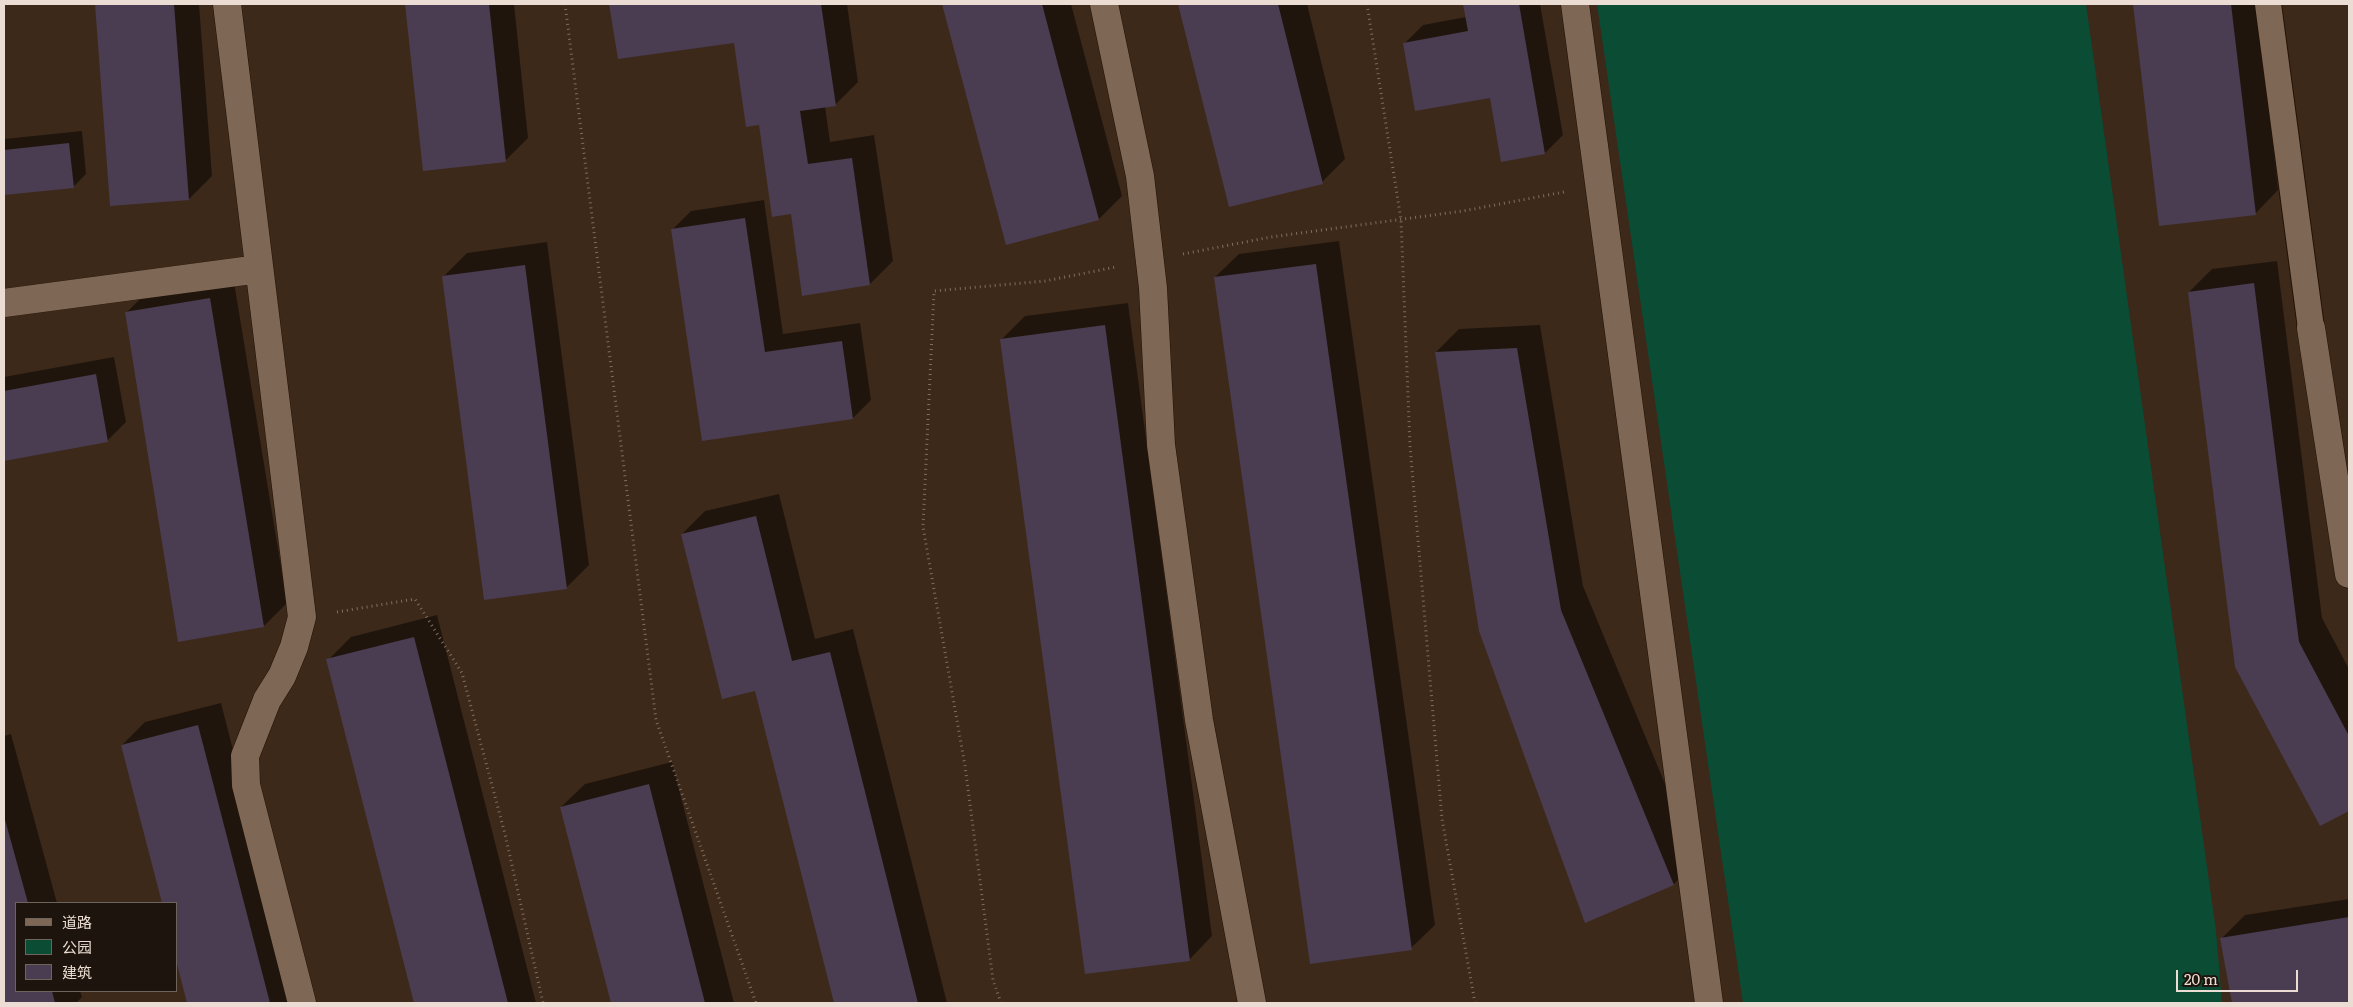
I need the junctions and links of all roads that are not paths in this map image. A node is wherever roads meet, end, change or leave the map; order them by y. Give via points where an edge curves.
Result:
1 (227, 4) edge
2 (1104, 4) edge
3 (1575, 4) edge
4 (2268, 4) edge
5 (259, 269) junction
6 (4, 303) edge
7 (2311, 328) joint
8 (2349, 574) edge
9 (302, 1003) edge
10 (1252, 1003) edge
11 (1709, 1003) edge

1 - 5 street
2 - 10 street via 1140,176 1150,260 1161,445 1199,720
3 - 11 street
4 - 7 street
5 - 6 street
5 - 9 street via 302,618 288,662 267,700 244,756 246,785
7 - 8 street

